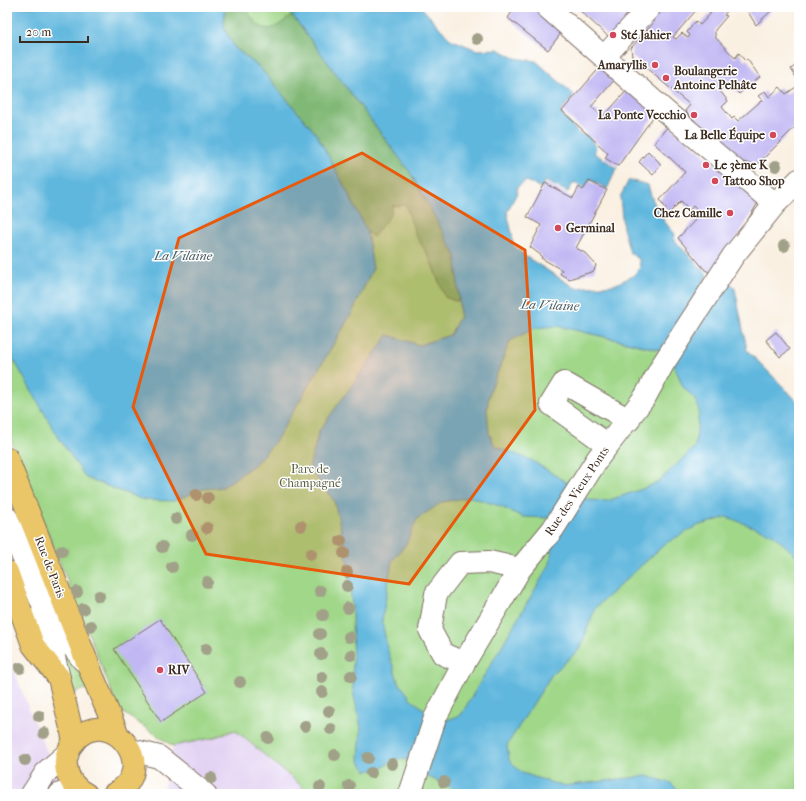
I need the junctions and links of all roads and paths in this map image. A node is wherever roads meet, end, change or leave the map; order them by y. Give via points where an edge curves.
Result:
1 (547, 7) edge
2 (650, 7) edge
3 (604, 57) junction
4 (799, 180) edge
5 (774, 204) junction
6 (628, 420) junction
7 (608, 445) junction
8 (7, 458) edge
9 (7, 518) edge
10 (520, 569) junction
11 (7, 572) edge
12 (40, 598) junction
13 (464, 663) junction
14 (92, 676) junction
15 (59, 678) junction
16 (124, 742) junction
17 (71, 747) junction
18 (124, 790) edge
19 (75, 792) edge
20 (32, 794) edge
21 (205, 794) edge
22 (410, 794) edge

1 - 3 street
2 - 3 street
3 - 5 street
4 - 5 street, Rue des Vieux Ponts
5 - 6 street, Rue des Vieux Ponts via 733,256
6 - 7 street, Rue des Vieux Ponts
6 - 7 street via 564,383 551,404
7 - 10 street, Rue des Vieux Ponts via 553,529
8 - 14 main road, Rue de Paris
9 - 12 street, Rue de Paris
10 - 13 street, Rue des Vieux Ponts
10 - 13 street via 489,562 460,563 436,594 430,630 443,654
11 - 15 main road, Rue de Paris via 33,645
12 - 14 street, Rue de Paris
12 - 15 street, Rue de Paris
13 - 22 street, Rue des Vieux Ponts via 435,718
14 - 16 main road, Rue de Paris
15 - 17 main road, Rue de Paris
16 - 17 main road via 103,730 95,730 87,732
16 - 18 main road via 134,763
16 - 21 street via 159,757
17 - 19 main road, Rue de Paris via 67,772
17 - 20 street via 47,771

